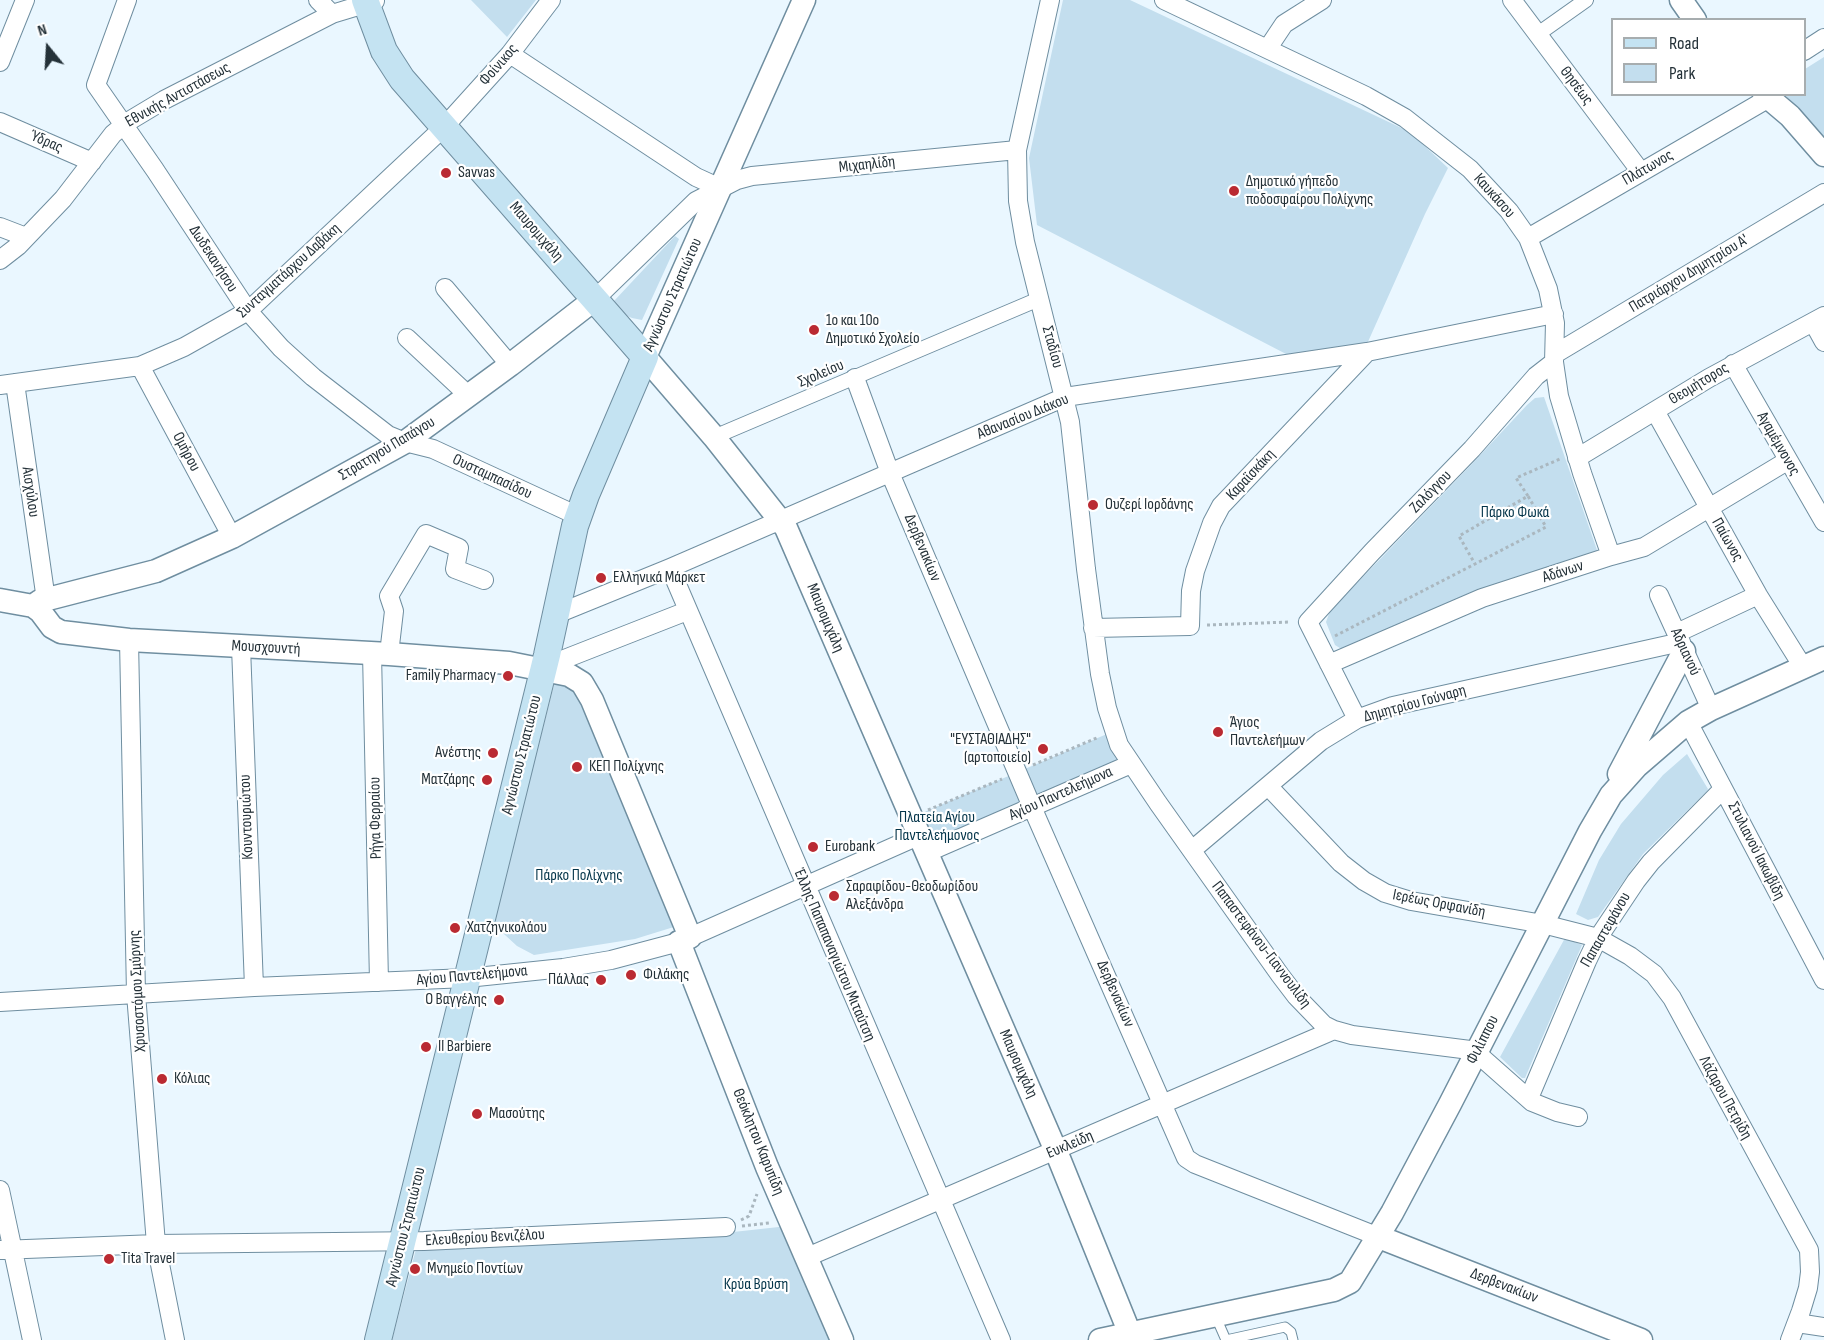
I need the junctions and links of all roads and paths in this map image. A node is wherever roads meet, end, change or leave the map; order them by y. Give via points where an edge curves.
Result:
1 (25, 0) edge
2 (127, 0) edge
3 (318, 0) edge
4 (551, 0) edge
5 (804, 0) edge
6 (1050, 0) edge
7 (1164, 0) edge
8 (1322, 0) edge
9 (1512, 0) edge
10 (1586, 0) edge
11 (1681, 0) edge
12 (369, 1) edge
13 (332, 14) junction
14 (1694, 18) edge
15 (1538, 34) junction
16 (1824, 38) edge
17 (1268, 48) junction
18 (1806, 50) edge
19 (510, 54) junction
20 (0, 62) edge
21 (1766, 96) edge
22 (0, 122) edge
23 (123, 126) junction
24 (444, 127) junction
25 (1017, 150) junction
26 (1824, 155) edge
27 (92, 162) junction
28 (1641, 172) junction
29 (720, 188) junction
30 (1824, 193) edge
31 (0, 227) edge
32 (26, 237) junction
33 (1528, 238) junction
34 (0, 260) edge
35 (445, 288) dead end
36 (595, 299) junction
37 (1039, 299) junction
38 (248, 311) junction
39 (1554, 314) junction
40 (1818, 319) edge
41 (407, 338) dead end
42 (1824, 342) edge
43 (1367, 352) junction
44 (645, 357) junction
45 (1554, 358) junction
46 (1733, 364) junction
47 (510, 365) junction
48 (140, 366) junction
49 (855, 378) junction
50 (7, 384) edge
51 (469, 396) junction
52 (1065, 397) junction
53 (1655, 411) junction
54 (714, 437) junction
55 (405, 442) junction
56 (1571, 458) junction
57 (1787, 461) junction
58 (890, 473) junction
59 (1528, 496) junction
60 (1709, 509) junction
61 (578, 516) junction
62 (781, 520) junction
63 (1824, 522) edge
64 (232, 537) junction
65 (1611, 556) junction
66 (1475, 564) junction
67 (670, 568) junction
68 (484, 580) dead end
69 (1758, 595) junction
70 (1659, 596) dead end
71 (0, 600) edge
72 (40, 603) junction
73 (687, 611) junction
74 (557, 614) junction
75 (1308, 622) junction
76 (1190, 626) junction
77 (1093, 628) junction
78 (1339, 635) dead end
79 (129, 640) junction
80 (1681, 642) junction
81 (241, 647) junction
82 (381, 653) junction
83 (1824, 658) edge
84 (1329, 664) junction
85 (1803, 667) junction
86 (544, 669) junction
87 (1711, 709) junction
88 (1357, 719) junction
89 (1688, 722) junction
90 (1131, 764) junction
91 (1268, 786) junction
92 (1723, 789) junction
93 (1606, 802) junction
94 (1032, 807) junction
95 (922, 845) junction
96 (1192, 850) junction
97 (806, 888) junction
98 (1543, 924) junction
99 (1598, 938) junction
100 (685, 940) junction
101 (467, 978) junction
102 (1824, 980) edge
103 (379, 982) junction
104 (254, 987) junction
105 (136, 994) junction
106 (0, 1002) edge
107 (1334, 1030) junction
108 (1476, 1053) junction
109 (1529, 1098) junction
110 (1163, 1104) junction
111 (1578, 1117) dead end
112 (1056, 1151) junction
113 (767, 1167) junction
114 (0, 1190) edge
115 (940, 1200) junction
116 (790, 1222) junction
117 (726, 1227) junction
118 (1379, 1237) junction
119 (402, 1241) junction
120 (156, 1244) junction
121 (6, 1250) edge
122 (1816, 1250) edge
123 (805, 1258) junction
124 (1215, 1316) junction
125 (1797, 1323) junction
126 (1824, 1327) edge
127 (1604, 1332) edge
128 (1130, 1334) junction
129 (32, 1340) edge
130 (175, 1340) edge
131 (378, 1340) edge
132 (842, 1340) edge
133 (1001, 1340) edge
134 (1100, 1340) edge
135 (1226, 1340) edge
136 (1293, 1340) edge
137 (1641, 1340) edge
138 (1790, 1340) edge

1 - 20 street
2 - 23 street, Δωδεκανήσου via 96,85
3 - 13 street
4 - 19 street, Φοίνικος
5 - 29 street, Αγνώστου Στρατιώτου
6 - 25 street, Σταδίου
7 - 17 street, Καυκάσου
8 - 17 street via 1284,24
9 - 15 street, Θησέως
10 - 15 street
11 - 14 street
12 - 13 street, Εθνικής Αντιστάσεως
12 - 24 main road, Μαυρομιχάλη via 379,39 392,64
13 - 23 street, Εθνικής Αντιστάσεως via 164,100
15 - 28 street, Θησέως
16 - 18 street
17 - 33 street, Καυκάσου via 1366,96 1420,129 1483,182
19 - 24 street, Φοίνικος
19 - 29 street via 696,177
21 - 26 street via 1790,116
21 - 28 street, Πλάτωνος
22 - 27 street, Ύδρας
23 - 27 street, Εθνικής Αντιστάσεως
23 - 38 street, Δωδεκανήσου
24 - 36 main road, Μαυρομιχάλη
24 - 38 street, Συνταγματάρχου Δαβάκη
25 - 29 street, Μιχαηλίδη via 752,176
25 - 37 street, Σταδίου via 1018,201
27 - 32 street, Εθνικής Αντιστάσεως
28 - 33 street, Πλάτωνος
29 - 36 street, Στρατηγού Παπάγου via 696,201
29 - 44 street, Αγνώστου Στρατιώτου
30 - 45 street, Πατριάρχου Δημητρίου Α'
31 - 32 street
32 - 34 street, Εθνικής Αντιστάσεως
33 - 39 street, Καυκάσου via 1543,272
35 - 47 street
36 - 44 main road, Μαυρομιχάλη
36 - 47 street, Στρατηγού Παπάγου
37 - 49 street, Σχολείου
37 - 52 street, Σταδίου
38 - 48 street, Συνταγματάρχου Δαβάκη via 184,347
38 - 55 street, Δωδεκανήσου via 281,348 328,390 388,435
39 - 43 street, Αθανασίου Διάκου
39 - 45 street, Καυκάσου
40 - 42 street
40 - 46 street, Θεομήτορος
41 - 51 street
43 - 52 street, Αθανασίου Διάκου
43 - 76 street, Καραϊσκάκη via 1221,507 1195,570
44 - 54 street, Μαυρομιχάλη
44 - 61 main road, Αγνώστου Στρατιώτου
45 - 56 street, Καυκάσου
45 - 75 street, Ζαλόγγου
46 - 53 street, Θεομήτορος
46 - 57 street, Αγαμέμνονος
47 - 51 street, Στρατηγού Παπάγου
48 - 50 street, Συνταγματάρχου Δαβάκη
48 - 64 street, Ομήρου
49 - 54 street, Σχολείου
49 - 58 street, Δερβενακίων
50 - 72 street, Αισχύλου
51 - 55 street, Στρατηγού Παπάγου
52 - 58 street, Αθανασίου Διάκου
52 - 77 street, Σταδίου
53 - 56 street, Θεομήτορος
53 - 60 street, Παίωνος
54 - 62 street, Μαυρομιχάλη
55 - 61 street, Ουσταμπασίδου via 434,449
55 - 64 street, Στρατηγού Παπάγου
56 - 59 path via 1516,478
56 - 65 street, Καυκάσου
57 - 60 street, Αδάνων
57 - 63 street, Αγαμέμνονος
58 - 62 street, Αθανασίου Διάκου
58 - 94 street, Δερβενακίων
59 - 66 path via 1459,536
59 - 66 path via 1546,527
60 - 65 street, Αδάνων via 1644,547
60 - 69 street, Παίωνος
61 - 74 main road, Αγνώστου Στρατιώτου
62 - 67 street, Αθανασίου Διάκου
62 - 95 street, Μαυρομιχάλη
64 - 72 street, Στρατηγού Παπάγου via 156,571
65 - 84 street, Αδάνων via 1482,598
66 - 78 path
67 - 73 street, Έλλης Παπαπαναγιώτου Μιταύτση
67 - 74 street, Αθανασίου Διάκου
68 - 82 street, Ρήγα Φερραίου via 455,569 459,548 426,534 389,597 394,611
69 - 80 street, Δημητρίου Γούναρη
69 - 85 street, Παίωνος
70 - 80 street, Αδριανού
71 - 72 street
72 - 79 street, Μουσχουντή via 57,630
73 - 86 street
73 - 97 street, Έλλης Παπαπαναγιώτου Μιταύτση
74 - 86 main road, Αγνώστου Στρατιώτου
75 - 76 path
75 - 84 street
76 - 77 street
77 - 90 street, Σταδίου via 1110,717 1119,745
79 - 81 street, Μουσχουντή
79 - 105 street, Χρυσοστόμου Σμύρνης
80 - 87 street, Αδριανού
80 - 88 street, Δημητρίου Γούναρη via 1393,706
80 - 93 street
81 - 82 street, Μουσχουντή
81 - 104 street, Κουντουριώτου
82 - 86 street, Μουσχουντή
82 - 103 street, Ρήγα Φερραίου
83 - 85 street, Φιλίππου
84 - 88 street
85 - 87 street, Φιλίππου
86 - 100 street, Θεόκλητου Καρυπίδη via 576,679 590,694
86 - 101 main road, Αγνώστου Στρατιώτου
87 - 89 street, Φιλίππου
88 - 91 street, Δημητρίου Γούναρη via 1321,741
89 - 92 street, Στυλιανού Ιακωβίδη
89 - 93 street, Φιλίππου via 1622,780
90 - 94 street, Αγίου Παντελεήμονα
90 - 96 street, Παπαστεφάνου-Γιαννουλίδη
91 - 96 street, Δημητρίου Γούναρη
91 - 98 street, Ιερέως Ορφανίδη via 1341,863 1384,893
92 - 99 street, Παπαστεφάνου via 1651,862
92 - 102 street, Στυλιανού Ιακωβίδη
93 - 98 street, Φιλίππου
94 - 95 street, Αγίου Παντελεήμονα
94 - 110 street, Δερβενακίων
95 - 97 street, Αγίου Παντελεήμονα
95 - 112 street, Μαυρομιχάλη
96 - 107 street, Παπαστεφάνου-Γιαννουλίδη via 1296,996
97 - 100 street, Αγίου Παντελεήμονα
97 - 115 street, Έλλης Παπαπαναγιώτου Μιταύτση
98 - 99 street, Λάζαρου Πετρίδη
98 - 108 street, Φιλίππου
99 - 109 street, Παπαστεφάνου
99 - 122 street, Λάζαρου Πετρίδη via 1643,964 1664,985
100 - 101 street, Αγίου Παντελεήμονα via 588,964
100 - 113 street, Θεόκλητου Καρυπίδη
101 - 103 street, Αγίου Παντελεήμονα
101 - 119 main road, Αγνώστου Στρατιώτου
103 - 104 street, Αγίου Παντελεήμονα
104 - 105 street, Αγίου Παντελεήμονα
105 - 106 street, Αγίου Παντελεήμονα
105 - 120 street, Χρυσοστόμου Σμύρνης
107 - 108 street, Παπαστεφάνου-Γιαννουλίδη via 1460,1047
107 - 110 street, Ευκλείδη
108 - 109 street
108 - 118 street, Φιλίππου
109 - 111 street via 1542,1107
110 - 112 street, Ευκλείδη
110 - 118 street, Δερβενακίων via 1186,1158 1195,1164
112 - 115 street, Ευκλείδη
112 - 128 street, Μαυρομιχάλη
113 - 116 street, Θεόκλητου Καρυπίδη
113 - 117 path via 749,1216
114 - 121 street
115 - 123 street, Ευκλείδη
115 - 133 street, Έλλης Παπαπαναγιώτου Μιταύτση
116 - 117 path
116 - 123 street, Θεόκλητου Καρυπίδη
117 - 119 street, Ελευθερίου Βενιζέλου
118 - 124 street, Φιλίππου via 1354,1278 1340,1288
118 - 127 street, Δερβενακίων
119 - 120 street, Ελευθερίου Βενιζέλου
119 - 131 main road, Αγνώστου Στρατιώτου
120 - 121 street, Ελευθερίου Βενιζέλου
120 - 130 street, Χρυσοστόμου Σμύρνης
121 - 129 street
122 - 125 street, Λάζαρου Πετρίδη
123 - 132 street, Θεόκλητου Καρυπίδη
124 - 128 street, Φιλίππου
124 - 135 lane
125 - 126 street
125 - 138 street, Λάζαρου Πετρίδη
127 - 137 street, Δερβενακίων
128 - 134 street, Φιλίππου
135 - 136 lane via 1284,1327

